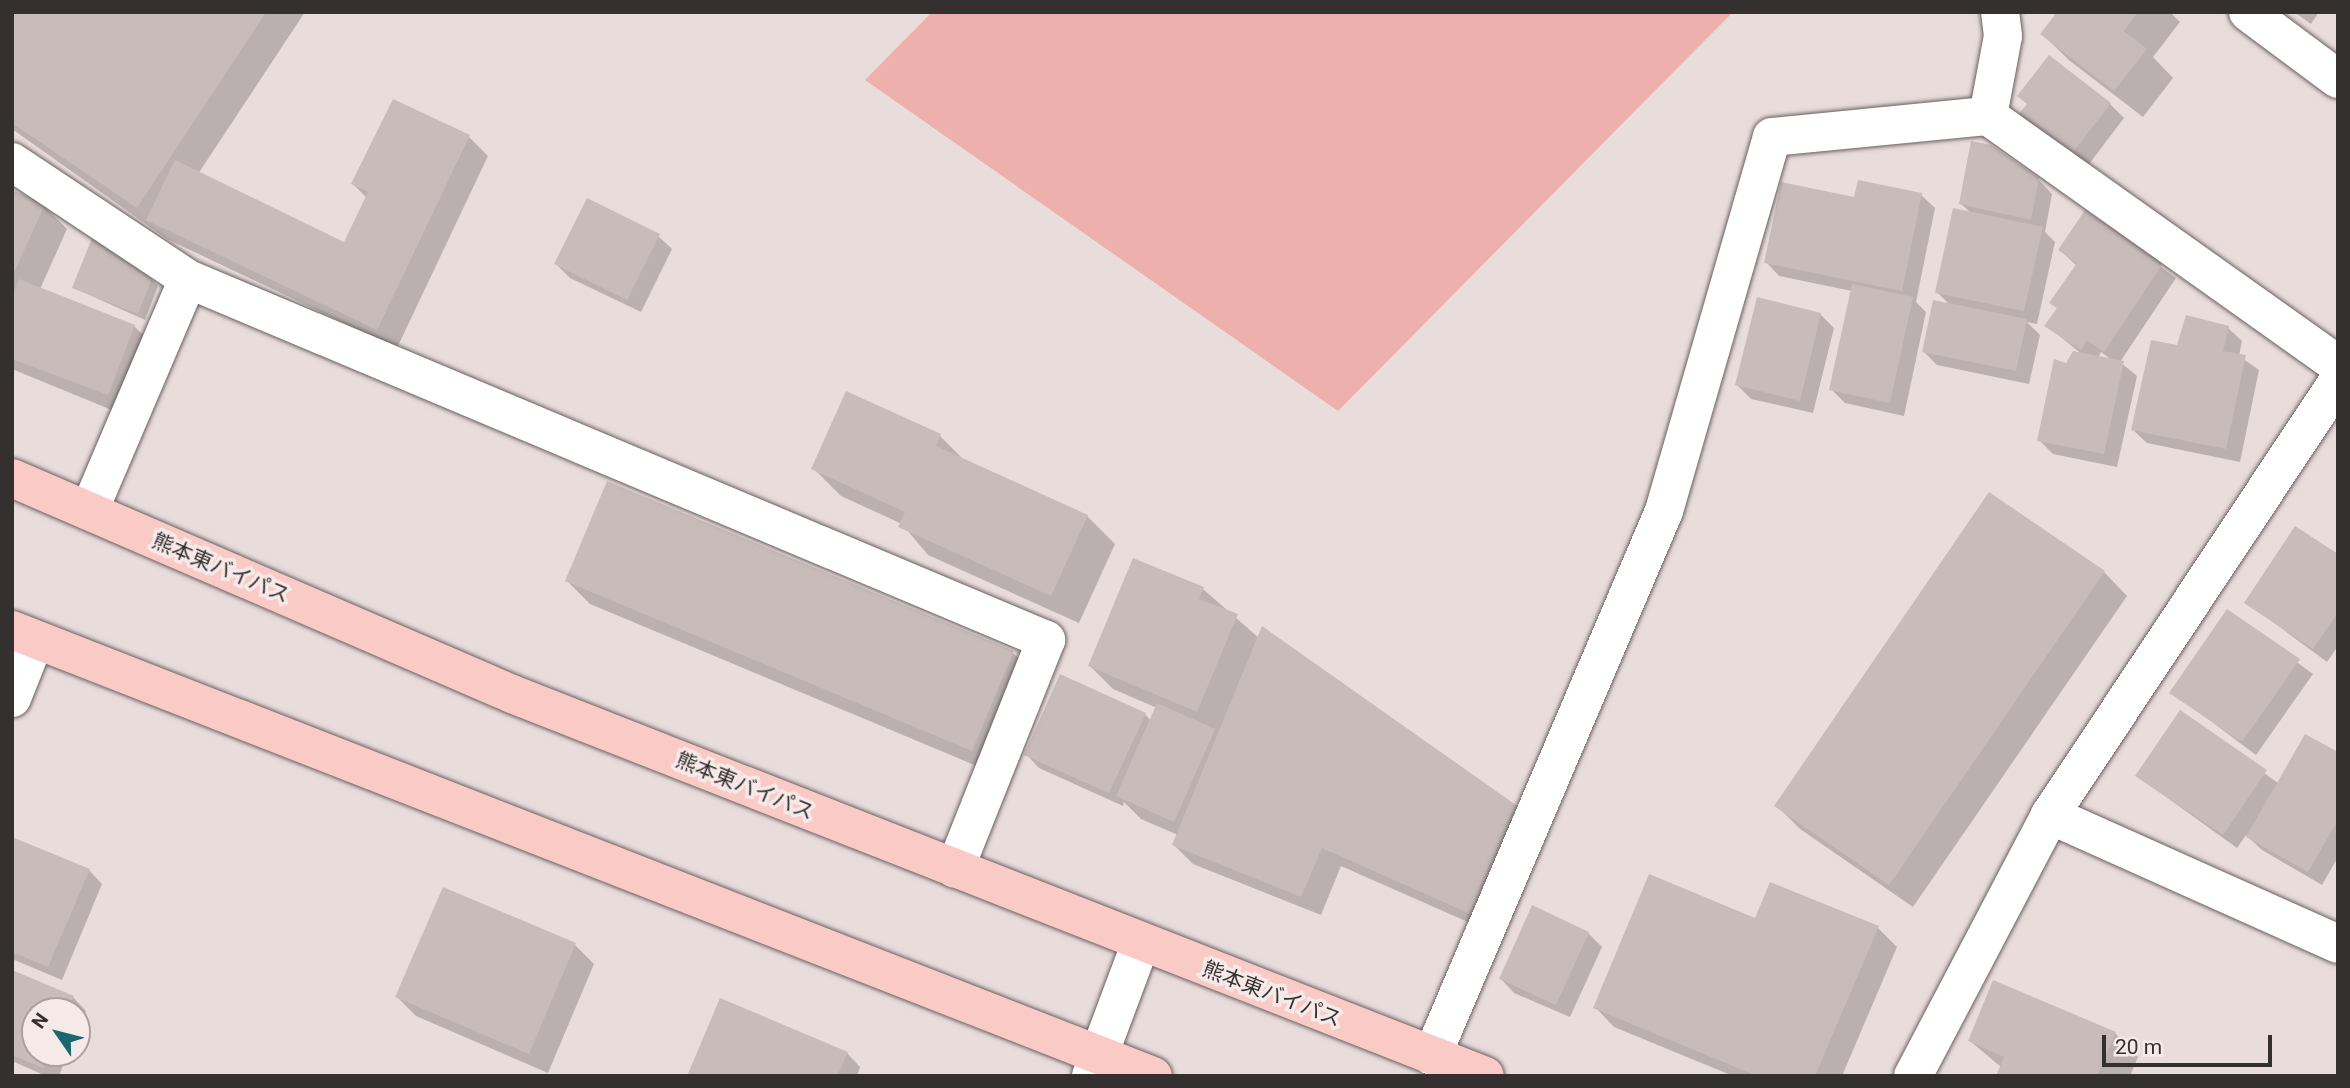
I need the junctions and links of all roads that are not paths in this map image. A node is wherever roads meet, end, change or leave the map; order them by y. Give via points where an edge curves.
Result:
1 (2000, 12) edge
2 (2249, 12) edge
3 (2338, 79) edge
4 (1987, 116) junction
5 (12, 162) edge
6 (188, 279) junction
7 (2338, 365) edge
8 (2338, 381) edge
9 (12, 478) edge
10 (89, 511) junction
11 (24, 635) edge
12 (12, 698) edge
13 (2050, 815) junction
14 (955, 869) junction
15 (1140, 942) junction
16 (2338, 944) edge
17 (1432, 1056) junction
18 (1096, 1065) edge
19 (1153, 1076) edge
20 (1485, 1076) edge
21 (1913, 1076) edge

1 - 4 street via 2003,36
2 - 3 street
4 - 7 street
4 - 17 street via 1772,137 1664,511
5 - 6 street
6 - 10 street
6 - 14 street via 1046,640
8 - 13 street
9 - 10 highway, 熊本東バイパス
10 - 14 highway, 熊本東バイパス via 512,694
11 - 12 street
11 - 18 highway
13 - 16 street
13 - 21 street
14 - 15 highway, 熊本東バイパス
15 - 17 highway, 熊本東バイパス
15 - 18 street
17 - 20 highway, 熊本東バイパス
18 - 19 highway

